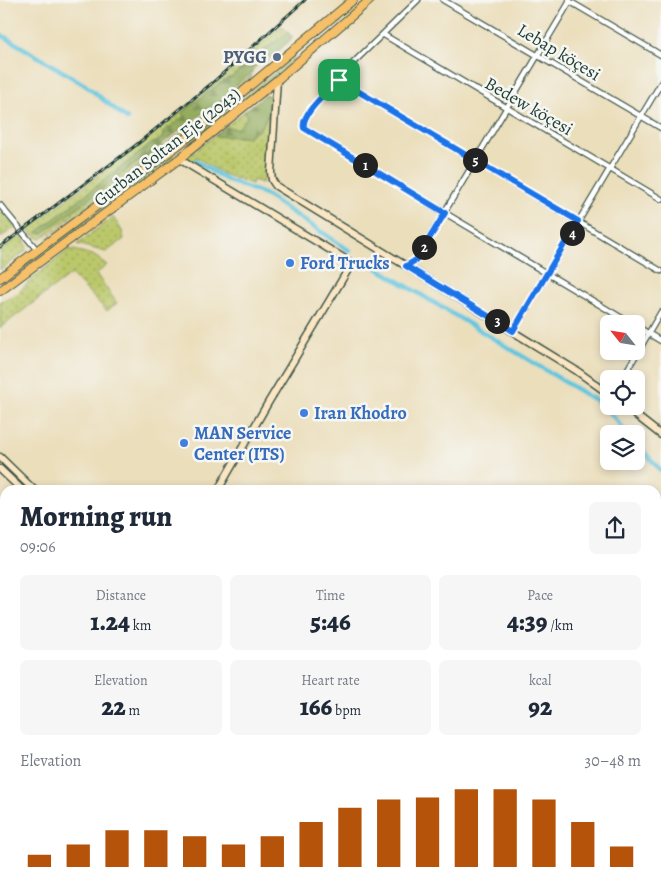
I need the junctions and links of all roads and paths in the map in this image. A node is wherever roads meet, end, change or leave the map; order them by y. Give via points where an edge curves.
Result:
1 (353, 0) edge
2 (370, 0) edge
3 (418, 0) edge
4 (443, 0) edge
5 (569, 1) edge
6 (314, 32) junction
7 (384, 35) junction
8 (323, 42) junction
9 (290, 52) junction
10 (538, 55) junction
11 (661, 55) edge
12 (298, 62) junction
13 (277, 80) junction
14 (339, 80) junction
15 (661, 83) edge
16 (506, 108) junction
17 (641, 117) junction
18 (661, 128) edge
19 (179, 159) junction
20 (476, 161) junction
21 (610, 169) junction
22 (661, 199) edge
23 (0, 205) edge
24 (445, 213) junction
25 (578, 221) junction
26 (38, 250) junction
27 (406, 266) junction
28 (661, 271) edge
29 (548, 273) junction
30 (0, 278) edge
31 (0, 291) edge
32 (661, 312) edge
33 (617, 315) edge
34 (513, 331) junction
35 (645, 332) edge
36 (649, 334) junction
37 (661, 341) edge
38 (627, 370) edge
39 (600, 387) edge
40 (635, 415) edge
41 (661, 435) edge
42 (0, 457) edge
43 (0, 469) edge
44 (17, 485) edge
45 (29, 485) edge
46 (221, 485) edge

1 - 6 highway, Gurban Soltan Eje (2043)
2 - 8 highway, Gurban Soltan Eje (2043)
3 - 7 street
4 - 10 street, Lebap köçesi
5 - 10 street
5 - 11 street
6 - 8 highway via 315,37
6 - 9 highway, Gurban Soltan Eje (2043)
7 - 14 street
7 - 16 street, Bedew köçesi
8 - 12 highway, Gurban Soltan Eje (2043)
9 - 12 highway via 298,57
9 - 26 highway, Gurban Soltan Eje (2043) via 181,143
10 - 16 street
10 - 17 street, Lebap köçesi
12 - 13 highway, Gurban Soltan Eje (2043)
13 - 19 highway, Gurban Soltan Eje (2043)
13 - 27 street via 270,172 274,183
14 - 20 street
14 - 24 street via 306,115 303,124 306,129
15 - 17 street
16 - 20 street
16 - 21 street, Bedew köçesi
17 - 18 street, Lebap köçesi
17 - 21 street
19 - 31 highway, Gurban Soltan Eje (2043)
19 - 46 street via 352,263
20 - 24 street
20 - 25 street
21 - 22 street, Bedew köçesi
21 - 25 street
23 - 26 street
24 - 27 street via 416,260
24 - 29 street
25 - 28 street
25 - 29 street
26 - 30 highway, Gurban Soltan Eje (2043)
27 - 34 street
29 - 33 street
29 - 34 street
32 - 36 street
34 - 39 street
35 - 36 street
36 - 37 street
36 - 38 street
40 - 41 street
42 - 45 street
43 - 44 street

